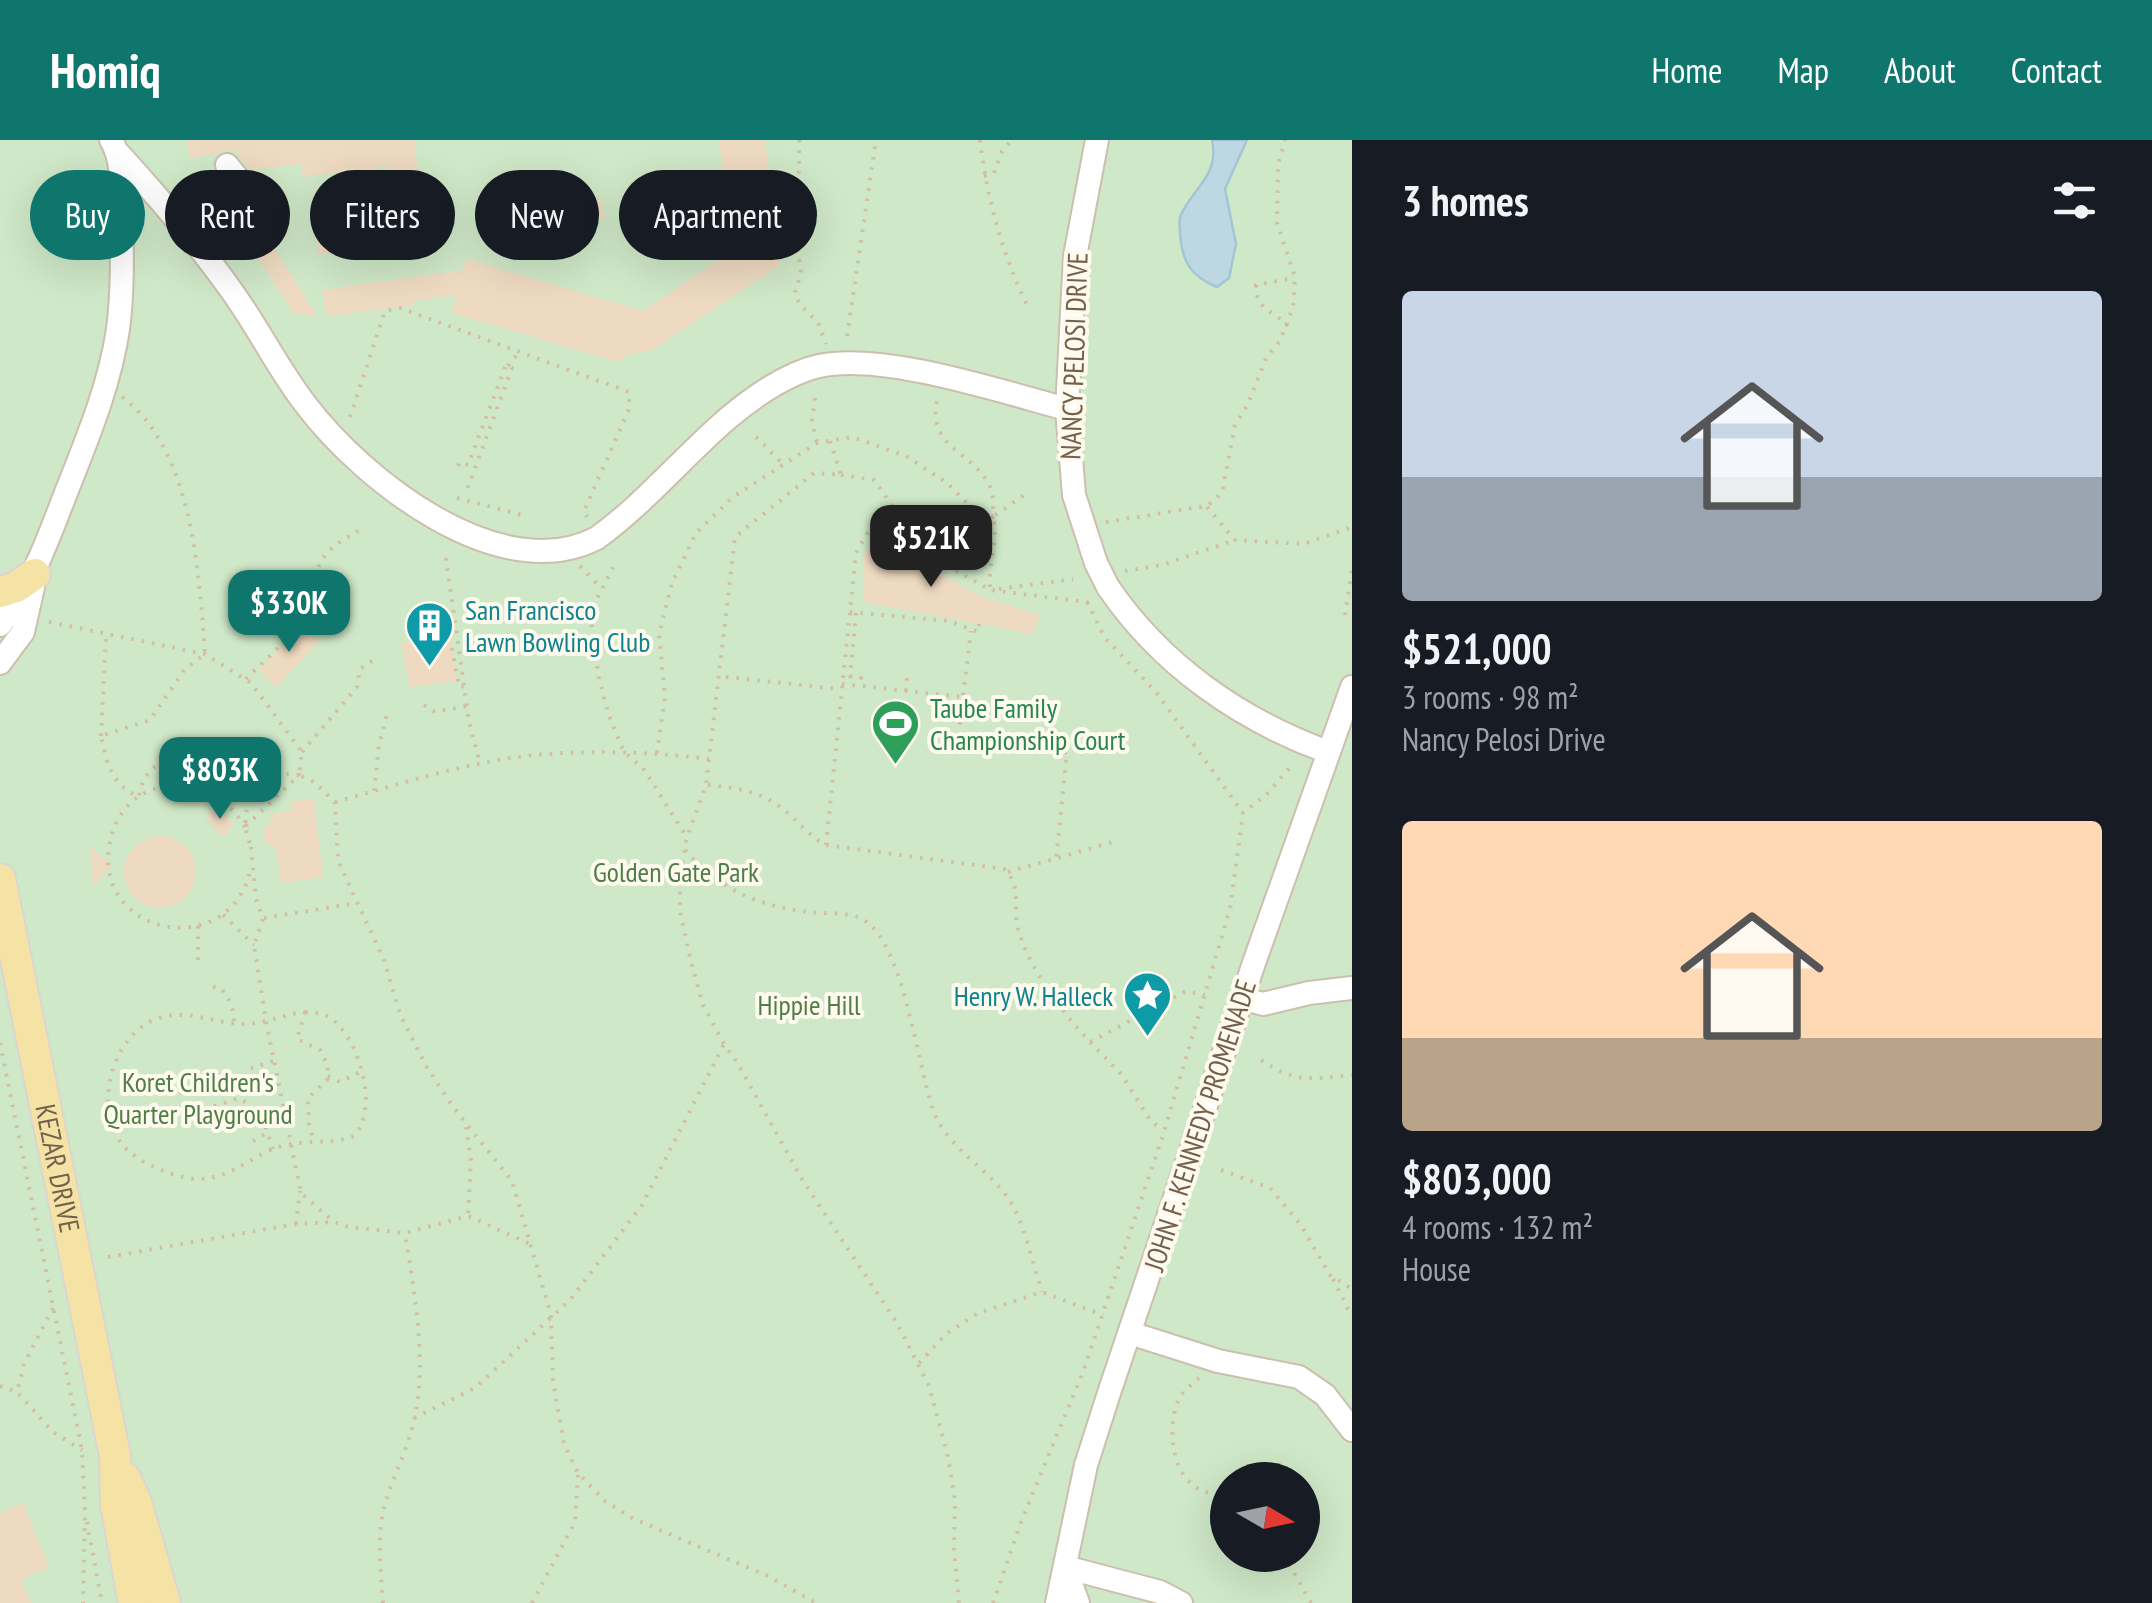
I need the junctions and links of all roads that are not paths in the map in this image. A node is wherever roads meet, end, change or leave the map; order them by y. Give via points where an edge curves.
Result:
1 (1097, 140) edge
2 (118, 145) edge
3 (227, 164) dead end
4 (232, 170) edge
5 (1067, 409) junction
6 (34, 574) junction
7 (0, 592) edge
8 (0, 625) edge
9 (0, 664) edge
10 (1352, 687) edge
11 (1328, 752) junction
12 (0, 879) edge
13 (1352, 988) edge
14 (1242, 998) junction
15 (1130, 1333) junction
16 (1352, 1430) edge
17 (115, 1456) junction
18 (146, 1541) junction
19 (1065, 1567) junction
20 (134, 1603) edge
21 (154, 1603) edge
22 (165, 1603) edge
23 (1042, 1603) edge
24 (1057, 1603) edge
25 (1069, 1603) edge
26 (1078, 1603) edge
27 (1182, 1603) edge

1 - 5 street, NANCY PELOSI DRIVE via 1075,256
2 - 5 street via 200,247 336,440 408,502 492,541 544,552 597,538 746,404 804,371 851,363
2 - 6 street via 121,300 105,384
3 - 4 street
5 - 11 street, NANCY PELOSI DRIVE, bridge via 1070,473 1103,591 1178,668
6 - 7 main road
6 - 8 street
6 - 9 street via 28,618
10 - 11 street, JOHN F. KENNEDY PROMENADE
11 - 14 street, JOHN F. KENNEDY PROMENADE
12 - 17 main road, KEZAR DRIVE
13 - 14 street via 1263,1004
14 - 15 street, JOHN F. KENNEDY PROMENADE
15 - 16 street via 1218,1361 1299,1376
15 - 19 street, JOHN F. KENNEDY PROMENADE via 1086,1465
17 - 18 main road, KEZAR DRIVE
17 - 20 main road, KEZAR DRIVE via 116,1505
18 - 21 main road
18 - 22 main road, KEZAR DRIVE
19 - 23 street, JOHN F. KENNEDY PROMENADE
19 - 24 street, JOHN F. KENNEDY PROMENADE
19 - 25 street, JOHN F. KENNEDY PROMENADE
19 - 26 street
19 - 27 street

